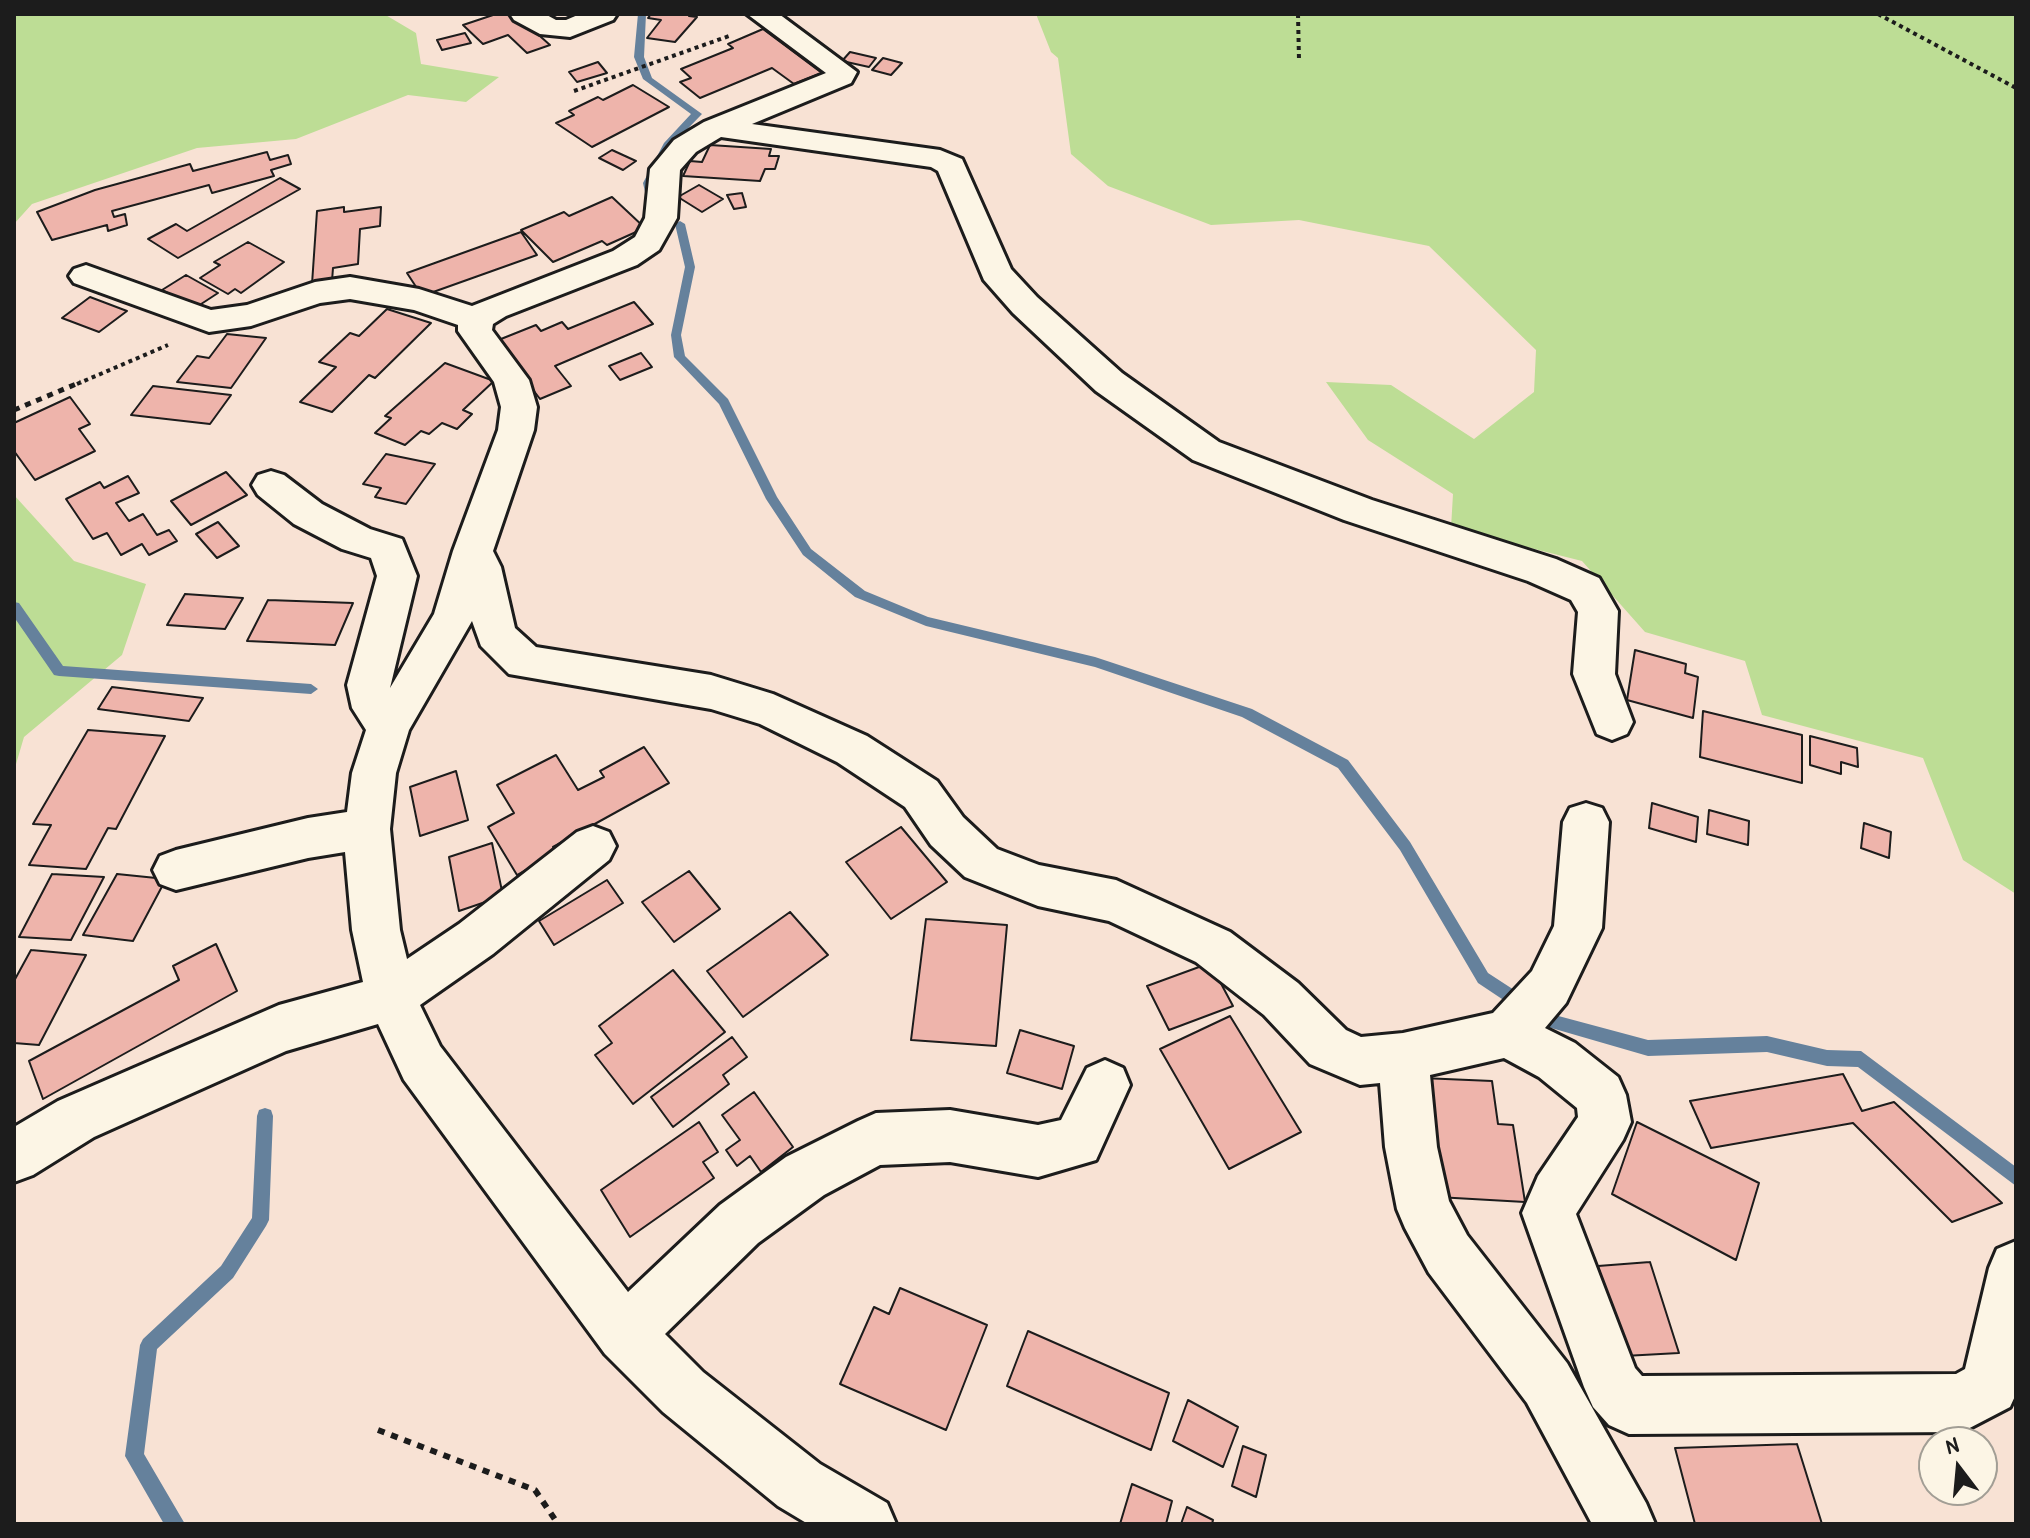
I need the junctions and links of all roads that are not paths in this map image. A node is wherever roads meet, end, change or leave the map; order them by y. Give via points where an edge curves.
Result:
1 (524, 14) edge
2 (603, 14) edge
3 (766, 17) edge
4 (715, 128) junction
5 (86, 276) dead end
6 (476, 319) junction
7 (271, 485) dead end
8 (473, 551) junction
9 (1612, 722) dead end
10 (389, 727) junction
11 (1586, 822) dead end
12 (367, 829) junction
13 (593, 846) dead end
14 (176, 870) dead end
15 (391, 997) junction
16 (1507, 1034) junction
17 (1403, 1057) junction
18 (1105, 1085) dead end
19 (14, 1156) edge
20 (2016, 1268) edge
21 (625, 1334) junction
22 (866, 1524) edge
23 (1625, 1524) edge

1 - 2 street via 550,28 570,29
3 - 4 street via 843,72 841,77
4 - 6 street via 685,146 665,169 661,218 648,243 625,258
4 - 9 street via 940,159 951,166 996,273 1109,382 1206,451 1585,589 1598,611 1594,674
5 - 6 street via 209,321 350,288 419,300
6 - 8 street via 475,331 511,380 519,407 516,430
7 - 10 street via 308,514 388,549 397,576 368,685 373,708
8 - 10 street via 454,617
8 - 17 street via 496,635 524,662 711,692 773,711 852,749 921,794 947,831 981,863 1038,885 1116,901 1213,947 1281,999 1328,1047 1360,1061
10 - 12 street via 374,773
11 - 16 street via 1578,928 1549,987
12 - 14 street
12 - 15 street via 376,930
13 - 15 street via 476,939
15 - 19 street via 279,1029 76,1119
15 - 21 street via 422,1063
16 - 17 street
16 - 20 street via 1557,1060 1600,1095 1605,1122 1549,1213 1613,1387 1629,1405 1962,1403 1990,1387
17 - 23 street via 1411,1147 1424,1209 1448,1254 1547,1383
18 - 21 street via 1078,1142 1038,1151 950,1136 876,1139 805,1176 739,1224
21 - 22 street via 683,1392 799,1485

